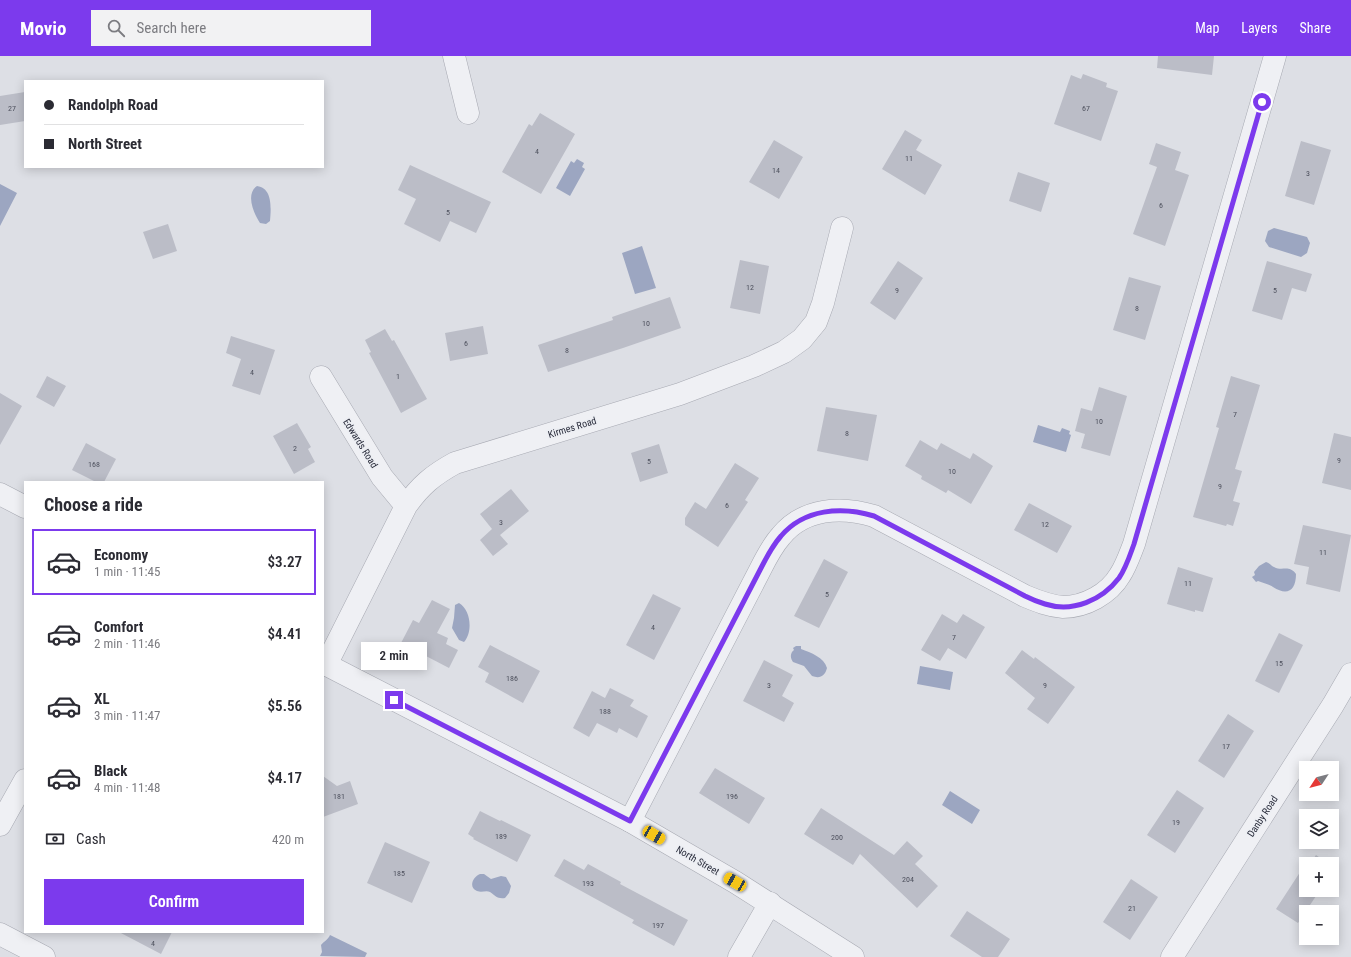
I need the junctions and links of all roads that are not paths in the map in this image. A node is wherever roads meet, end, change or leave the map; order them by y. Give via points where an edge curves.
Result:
1 (454, 56) edge
2 (1275, 56) edge
3 (468, 113) dead end
4 (842, 228) dead end
5 (321, 377) dead end
6 (0, 494) edge
7 (24, 506) edge
8 (406, 506) junction
9 (324, 664) edge
10 (1351, 674) edge
11 (24, 782) edge
12 (630, 821) junction
13 (0, 825) edge
14 (770, 903) junction
15 (0, 934) edge
16 (44, 957) edge
17 (739, 957) edge
18 (853, 957) edge
19 (1172, 957) edge

1 - 3 street
2 - 12 street via 1134,544 1119,577 1102,595 1084,604 1064,607 1046,604 1025,596 874,516 842,510 828,511 802,519 781,536 760,570
4 - 8 street, Kirmes Road via 817,318 807,334 792,347 754,366 680,394 455,463 428,480
5 - 8 street, Edwards Road via 382,477
6 - 7 street
8 - 9 street, Kirmes Road
9 - 12 street, North Street
10 - 19 street, Danby Road
11 - 13 street
12 - 14 street, North Street
14 - 17 street
14 - 18 street, North Street
15 - 16 street

